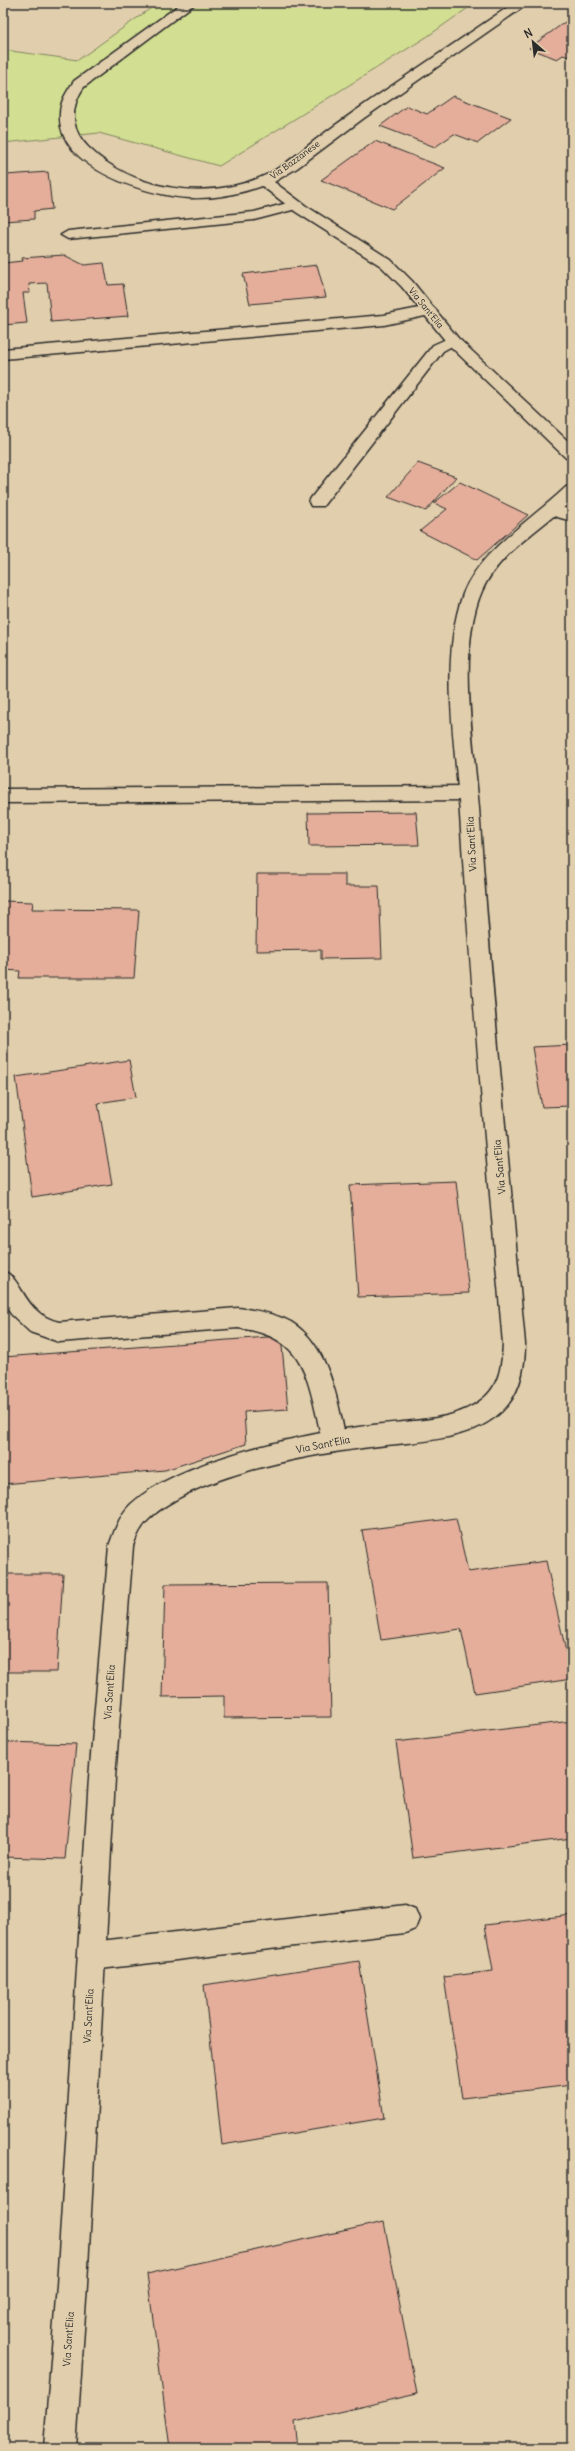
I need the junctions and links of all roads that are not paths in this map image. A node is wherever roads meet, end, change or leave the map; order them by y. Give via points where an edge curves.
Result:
1 (190, 3) edge
2 (523, 3) edge
3 (264, 181) junction
4 (296, 205) junction
5 (68, 235) dead end
6 (429, 312) junction
7 (453, 341) junction
8 (3, 354) edge
9 (572, 454) edge
10 (572, 491) edge
11 (317, 502) dead end
12 (562, 513) edge
13 (468, 793) junction
14 (3, 796) edge
15 (3, 1281) edge
16 (334, 1441) junction
17 (404, 1919) dead end
18 (92, 1956) junction
19 (60, 2448) edge

1 - 3 street, Via Bazzanese via 79,84 67,107 69,130 79,146 101,166 117,176 150,187 190,193 211,193 240,189
2 - 3 street, Via Bazzanese via 336,131 280,173
3 - 4 street, Via Sant'Elia
4 - 5 street via 261,215
4 - 6 street, Via Sant'Elia via 379,258 400,277
6 - 7 street, Via Sant'Elia
6 - 8 street via 384,320
7 - 9 street, Via Sant'Elia
7 - 11 street via 438,348
10 - 12 street, Via Sant'Elia
12 - 13 street, Via Sant'Elia via 490,566 472,591 465,622 462,666
13 - 14 street
13 - 16 street, Via Sant'Elia via 474,894 514,1344 513,1364 500,1398 468,1420
15 - 16 street via 18,1307 31,1322 47,1330 59,1332 238,1318 250,1318 274,1325 293,1338 314,1365 325,1395
16 - 18 street, Via Sant'Elia via 244,1464 174,1489 139,1512 124,1536 118,1559
17 - 18 street
18 - 19 street, Via Sant'Elia

